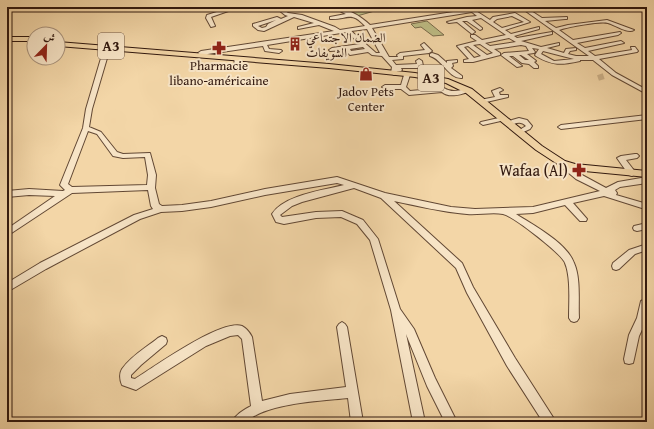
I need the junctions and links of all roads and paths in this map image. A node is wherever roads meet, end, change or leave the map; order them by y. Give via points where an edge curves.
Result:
1 (238, 7) edge
2 (334, 7) edge
3 (494, 7) edge
4 (509, 7) edge
5 (278, 8) edge
6 (522, 9) edge
7 (271, 10) dead end
8 (464, 11) edge
9 (474, 12) junction
10 (514, 13) dead end
11 (297, 14) junction
12 (348, 14) junction
13 (452, 15) junction
14 (442, 17) junction
15 (481, 17) junction
16 (470, 19) junction
17 (335, 20) junction
18 (540, 20) junction
19 (459, 21) junction
20 (449, 22) junction
21 (490, 22) junction
22 (565, 22) junction
23 (320, 23) junction
24 (252, 24) dead end
25 (517, 24) dead end
26 (214, 26) dead end
27 (465, 26) junction
28 (478, 26) junction
29 (370, 27) junction
30 (510, 27) junction
31 (300, 28) dead end
32 (333, 28) junction
33 (500, 29) junction
34 (632, 30) dead end
35 (339, 32) junction
36 (349, 32) junction
37 (618, 33) dead end
38 (325, 34) junction
39 (546, 34) junction
40 (484, 36) dead end
41 (510, 36) junction
42 (497, 37) junction
43 (26, 40) edge
44 (489, 40) junction
45 (528, 40) junction
46 (7, 41) edge
47 (481, 41) junction
48 (572, 42) junction
49 (66, 43) edge
50 (66, 43) edge
51 (621, 43) dead end
52 (469, 44) junction
53 (557, 44) junction
54 (363, 45) junction
55 (424, 45) dead end
56 (511, 45) junction
57 (265, 46) junction
58 (106, 48) junction
59 (489, 48) junction
60 (633, 48) dead end
61 (331, 49) dead end
62 (346, 49) junction
63 (542, 49) junction
64 (369, 50) junction
65 (584, 50) junction
66 (246, 51) dead end
67 (279, 51) dead end
68 (478, 51) junction
69 (569, 51) junction
70 (201, 53) junction
71 (522, 53) junction
72 (466, 54) junction
73 (514, 54) junction
74 (432, 55) dead end
75 (486, 57) junction
76 (234, 58) junction
77 (595, 58) junction
78 (583, 59) junction
79 (473, 60) junction
80 (419, 61) dead end
81 (455, 61) dead end
82 (466, 61) dead end
83 (403, 62) dead end
84 (390, 63) junction
85 (522, 64) junction
86 (536, 67) dead end
87 (448, 68) junction
88 (458, 70) dead end
89 (405, 74) junction
90 (614, 74) junction
91 (604, 76) tunnel mouth
92 (460, 77) junction
93 (452, 82) junction
94 (385, 87) dead end
95 (403, 87) junction
96 (467, 90) junction
97 (500, 90) dead end
98 (647, 92) edge
99 (456, 93) junction
100 (449, 96) dead end
101 (506, 96) dead end
102 (498, 97) junction
103 (482, 100) junction
104 (647, 117) edge
105 (506, 122) junction
106 (483, 123) dead end
107 (560, 127) dead end
108 (86, 128) junction
109 (519, 132) junction
110 (635, 156) dead end
111 (562, 163) junction
112 (632, 173) junction
113 (647, 174) edge
114 (647, 180) edge
115 (354, 186) junction
116 (151, 188) junction
117 (67, 192) junction
118 (609, 192) junction
119 (7, 194) edge
120 (384, 196) junction
121 (567, 202) junction
122 (155, 204) junction
123 (646, 207) edge
124 (161, 210) junction
125 (506, 211) junction
126 (150, 212) junction
127 (582, 219) dead end
128 (647, 226) edge
129 (636, 228) dead end
130 (7, 233) edge
131 (647, 247) edge
132 (616, 266) dead end
133 (7, 288) edge
134 (647, 302) edge
135 (396, 310) junction
136 (574, 318) dead end
137 (342, 327) dead end
138 (162, 341) dead end
139 (629, 359) dead end
140 (351, 392) junction
141 (257, 408) junction
142 (238, 422) edge
143 (357, 422) edge
144 (419, 422) edge
145 (451, 422) edge
146 (550, 422) edge

1 - 26 street via 209,16
2 - 12 street
3 - 8 street
4 - 9 street
5 - 7 street
5 - 11 street via 287,14
6 - 10 street
6 - 18 street
8 - 9 street
8 - 13 street
8 - 16 street
8 - 29 street
9 - 15 street
11 - 23 street
11 - 24 street
12 - 17 street
12 - 17 street
12 - 29 street
13 - 14 street
13 - 19 street
14 - 20 street
14 - 29 street via 380,30
15 - 16 street
15 - 21 street
16 - 19 street
16 - 28 street
17 - 32 street
18 - 22 street
18 - 39 street
19 - 20 street
19 - 27 street
20 - 27 street via 456,27
21 - 28 street
21 - 30 street
21 - 33 street
21 - 33 street via 495,18 513,14 528,22
22 - 34 street via 607,21
22 - 39 street
23 - 31 street
23 - 32 street
23 - 38 street
25 - 30 street
27 - 28 street
27 - 47 street
29 - 35 street
29 - 36 street
29 - 84 street
30 - 33 street
32 - 35 street
33 - 41 street
35 - 38 street
36 - 54 street
36 - 57 street
37 - 48 street
38 - 70 street
39 - 41 street
39 - 45 street
39 - 45 street
39 - 48 street
39 - 53 street
40 - 44 street
41 - 42 street
41 - 45 street
42 - 44 street
42 - 56 street
43 - 46 highway
44 - 47 street
45 - 56 street
45 - 63 street
45 - 71 street via 532,52
47 - 52 street
47 - 59 street
48 - 65 street
49 - 70 highway, A3
50 - 58 highway, A3
51 - 65 street
52 - 68 street
52 - 72 street via 459,46
53 - 63 street
53 - 69 street
54 - 62 street
54 - 64 street
55 - 84 street via 429,51 400,55 401,58
56 - 59 street
57 - 67 street via 267,50
57 - 76 street via 238,50
58 - 76 highway, A3
58 - 108 street
59 - 75 street via 498,54
60 - 77 street via 635,51
61 - 62 street via 336,55
62 - 64 street
63 - 69 street
63 - 78 street via 538,55 550,63
64 - 84 street
65 - 77 street
66 - 76 street
68 - 72 street
68 - 75 street
69 - 78 street
70 - 76 highway, A3
71 - 73 street
71 - 85 street via 533,61
72 - 79 street
73 - 85 street
73 - 85 street via 504,55
74 - 87 street
75 - 79 street
76 - 84 highway, A3 via 329,66
77 - 78 street
77 - 90 street
79 - 82 street
80 - 84 street via 420,66
81 - 87 street via 449,62
83 - 84 street
84 - 89 highway, A3
85 - 86 street
87 - 92 street
88 - 92 street via 463,74
89 - 93 highway, A3
89 - 95 street
90 - 91 street
90 - 98 street
92 - 93 street
93 - 96 highway, A3
94 - 95 street
95 - 99 street via 409,93 444,90 446,93
96 - 99 street
96 - 103 highway, A3
97 - 102 street via 495,91
99 - 100 street
101 - 102 street
102 - 103 street
103 - 105 highway, A3
104 - 107 street
105 - 106 street
105 - 109 highway, A3
105 - 109 street via 527,122 528,128
108 - 116 street via 98,132 115,154 148,155 152,175
108 - 117 street via 64,185
109 - 111 highway, A3
110 - 112 street via 621,158
111 - 112 highway, A3 via 574,167
111 - 118 street via 579,177
112 - 113 highway, A3
114 - 118 street via 618,185
115 - 120 street
115 - 124 street via 337,180 211,204
115 - 135 street via 294,201 278,210 276,214 279,220 284,221 316,215 342,214 360,222 374,239
116 - 117 street
116 - 122 street
117 - 119 street
117 - 130 street
118 - 121 street
118 - 123 street
120 - 125 street via 451,210
120 - 146 street via 459,266 512,362
121 - 125 street via 533,210
121 - 127 street
122 - 124 street
122 - 126 street
124 - 126 street
125 - 136 street via 566,257 571,268
126 - 133 street via 61,256
128 - 129 street
131 - 132 street via 632,252
134 - 139 street via 644,304 642,319 634,335
135 - 144 street
135 - 145 street via 410,332
137 - 140 street
138 - 141 street via 126,373 126,381 136,385 225,332 240,330 247,338
140 - 141 street via 314,396
140 - 143 street
141 - 142 street

